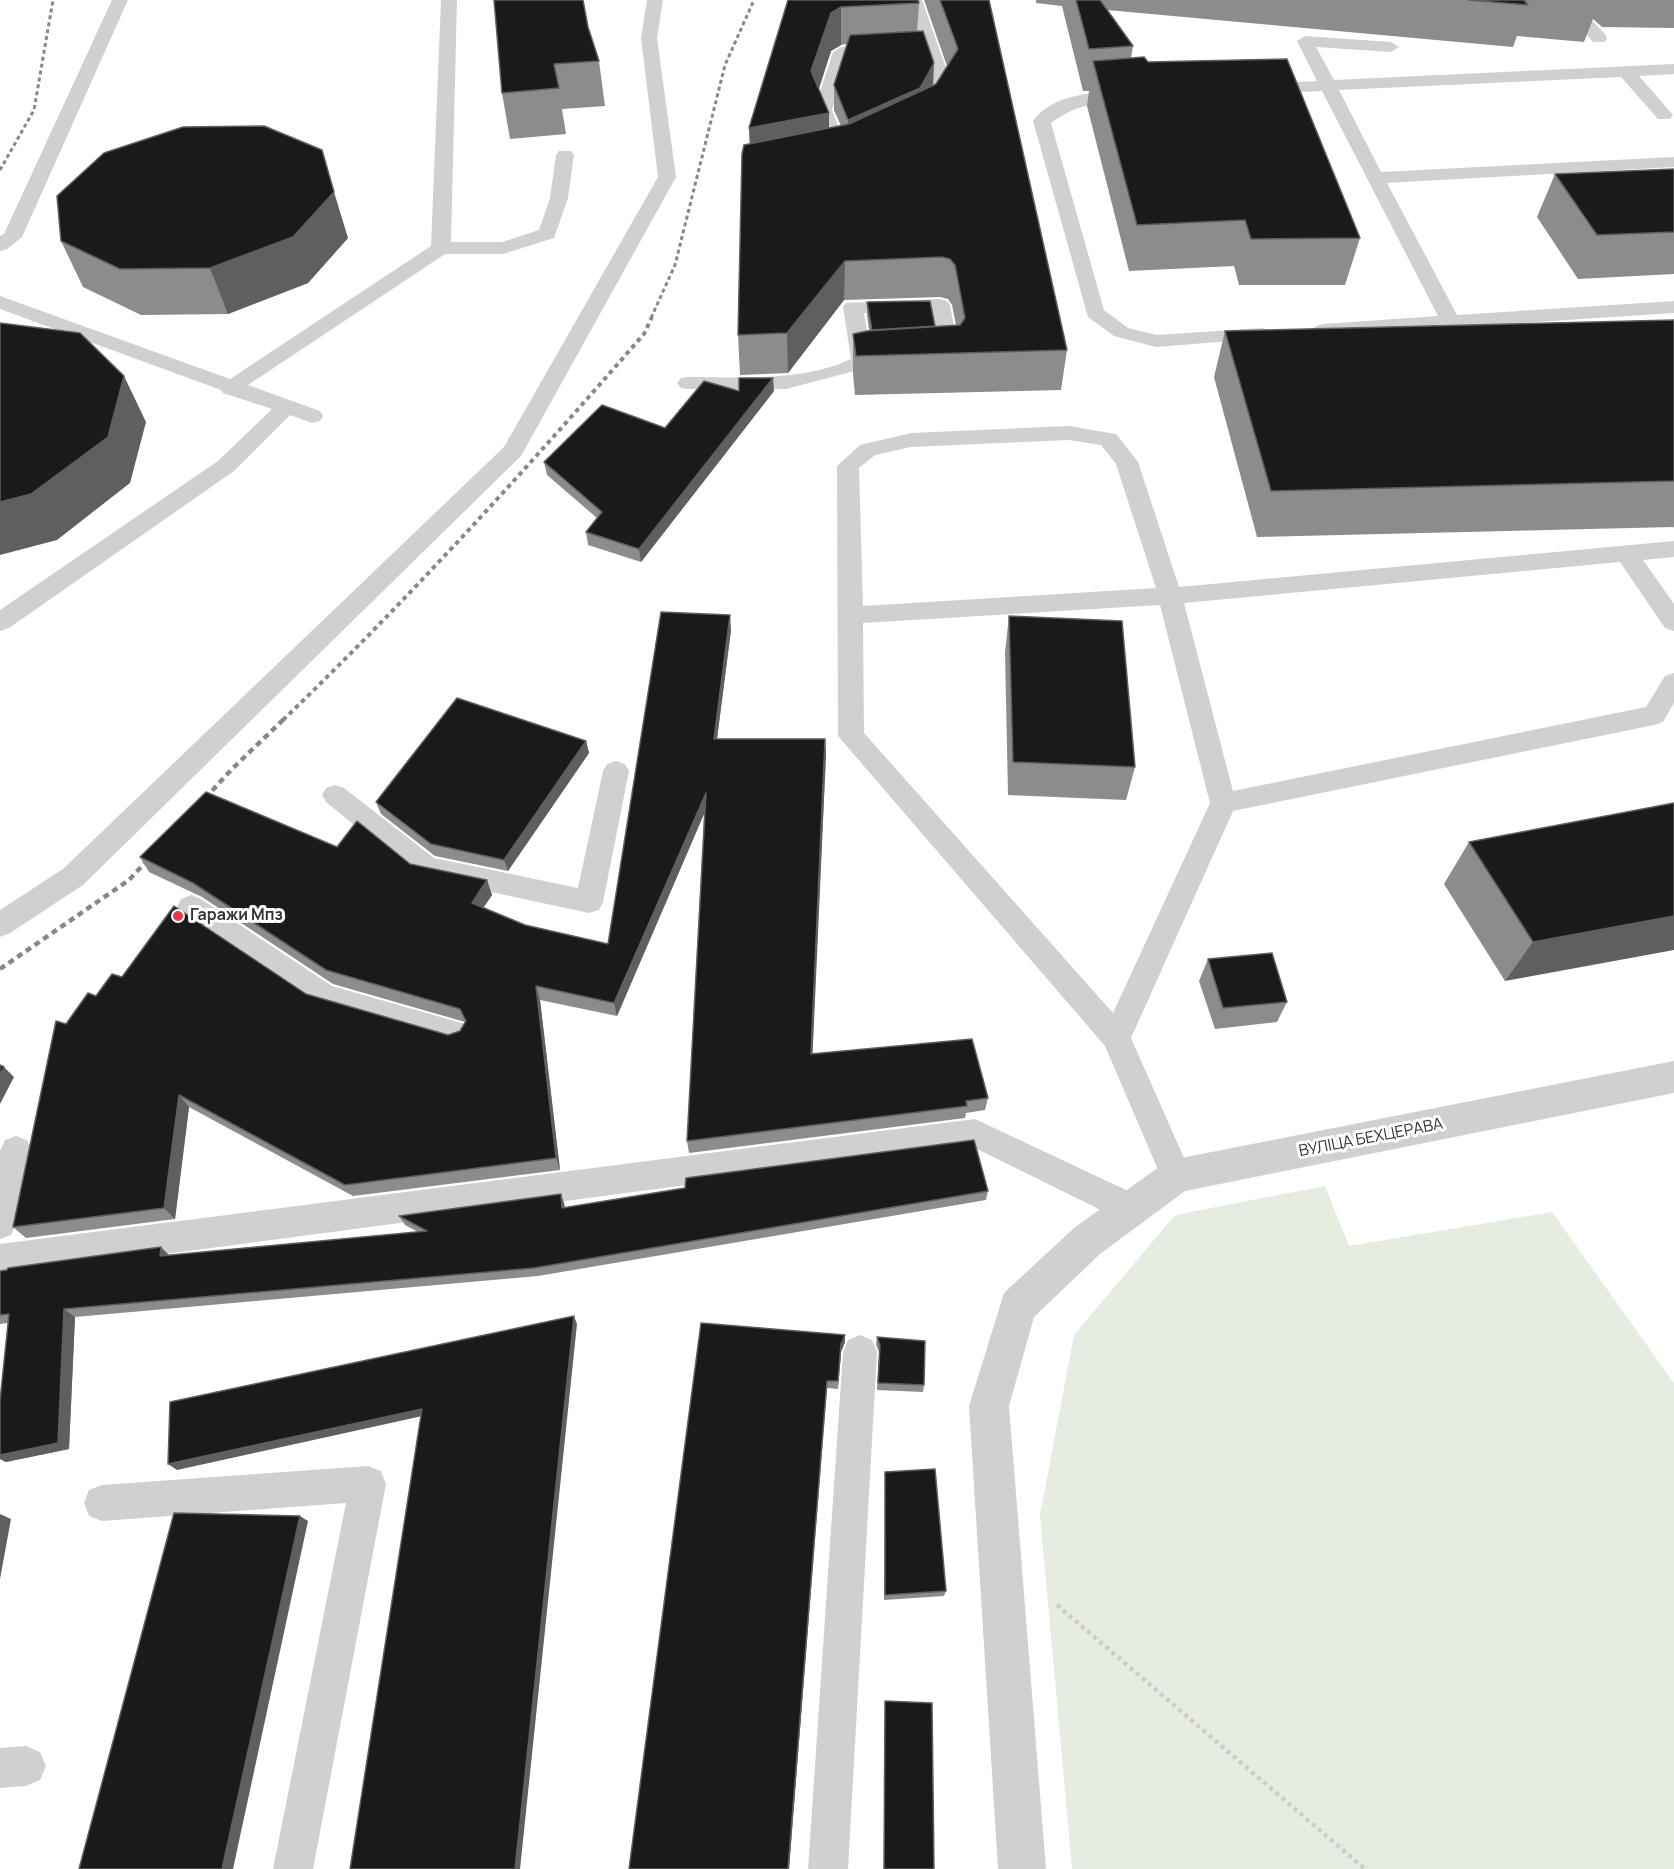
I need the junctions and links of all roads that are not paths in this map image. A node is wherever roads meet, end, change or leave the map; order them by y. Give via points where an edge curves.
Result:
1 (120, 0) edge
2 (449, 0) edge
3 (656, 0) edge
4 (914, 0) edge
5 (1563, 0) edge
6 (1599, 38) dead end
7 (1391, 47) dead end
8 (930, 48) junction
9 (1674, 69) edge
10 (1626, 72) junction
11 (1328, 86) junction
12 (1236, 90) edge
13 (1145, 95) edge
14 (1664, 115) dead end
15 (565, 155) dead end
16 (842, 157) junction
17 (819, 161) edge
18 (1674, 162) edge
19 (1375, 178) junction
20 (0, 245) edge
21 (441, 248) junction
22 (0, 302) edge
23 (1674, 307) edge
24 (1450, 322) junction
25 (1309, 331) edge
26 (1286, 333) edge
27 (928, 359) edge
28 (906, 360) edge
29 (862, 363) junction
30 (688, 384) dead end
31 (230, 388) junction
32 (286, 407) junction
33 (312, 416) dead end
34 (1674, 549) edge
35 (1626, 553) junction
36 (1170, 596) junction
37 (851, 615) junction
38 (0, 622) edge
39 (1674, 622) edge
40 (1674, 682) edge
41 (616, 771) dead end
42 (335, 795) dead end
43 (1223, 803) junction
44 (191, 907) dead end
45 (0, 925) edge
46 (454, 1033) edge
47 (1116, 1038) junction
48 (1674, 1077) edge
49 (16, 1150) dead end
50 (1176, 1176) junction
51 (1132, 1209) junction
52 (0, 1224) edge
53 (0, 1260) edge
54 (860, 1352) dead end
55 (102, 1503) dead end
56 (293, 1869) edge
57 (828, 1869) edge
58 (1022, 1869) edge

1 - 20 lane via 12,237
2 - 21 lane
3 - 45 lane via 649,38 667,177 513,452 73,877
4 - 8 lane
5 - 6 lane
7 - 11 lane via 1305,42
8 - 16 lane via 944,88 927,117
8 - 16 lane via 841,52 823,110
9 - 10 lane
10 - 11 lane
10 - 14 lane
11 - 12 lane
11 - 19 lane
13 - 26 lane via 1088,97 1062,106 1042,121 1095,313 1121,332 1156,341
15 - 21 lane via 559,198 547,234 503,248
16 - 17 lane
18 - 19 lane
19 - 24 lane
21 - 31 lane
22 - 31 lane
23 - 24 lane
24 - 25 lane
27 - 29 lane via 950,358 940,305 852,307
28 - 29 lane
29 - 30 lane via 786,382
31 - 32 lane
32 - 33 lane
32 - 38 lane via 226,466
34 - 35 lane
35 - 36 lane
35 - 39 lane
36 - 37 lane
36 - 37 lane via 1127,462 1108,439 1069,433 911,440 868,450 848,466
36 - 43 lane
37 - 47 lane via 850,736
40 - 43 lane via 1654,715
41 - 42 lane via 589,902 426,868
43 - 47 lane
44 - 46 lane via 324,996
47 - 50 lane
48 - 50 street, ВУЛІЦА БЕХЦЕРАВА
49 - 52 lane
50 - 51 street, ВУЛІЦА БЕХЦЕРАВА
51 - 53 lane via 975,1133
51 - 58 street, ВУЛІЦА БЕХЦЕРАВА via 1087,1241 1018,1306 989,1406
54 - 57 lane
55 - 56 lane via 368,1484

